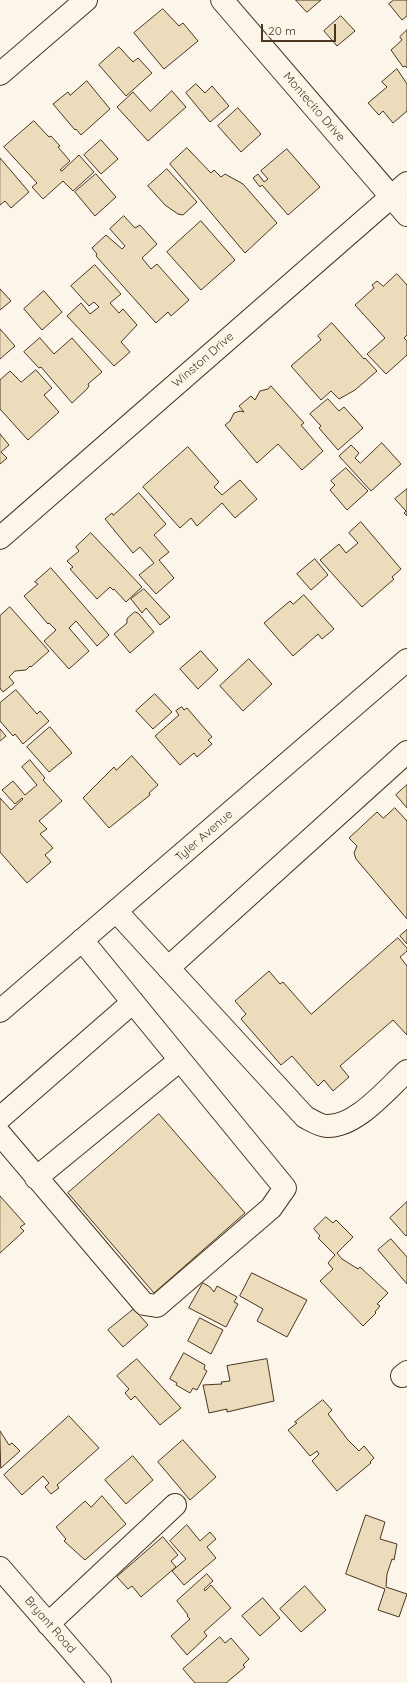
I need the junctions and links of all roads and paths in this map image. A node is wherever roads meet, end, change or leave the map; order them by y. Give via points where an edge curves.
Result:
1 (86, 0) edge
2 (222, 0) edge
3 (0, 74) edge
4 (399, 190) edge
5 (407, 215) edge
6 (0, 538) edge
7 (407, 660) edge
8 (407, 752) edge
9 (116, 911) junction
10 (82, 940) junction
11 (168, 968) junction
12 (133, 1002) junction
13 (0, 1011) edge
14 (180, 1060) junction
15 (407, 1071) edge
16 (0, 1118) edge
17 (0, 1134) edge
18 (36, 1178) junction
19 (175, 1505) dead end
20 (0, 1568) edge
21 (48, 1624) junction
22 (100, 1683) edge

1 - 3 street
2 - 4 street, Montecito Drive
4 - 5 street, Montecito Drive
4 - 6 street, Winston Drive
7 - 9 street, Tyler Avenue
8 - 11 street
9 - 10 street, Tyler Avenue
9 - 11 street
10 - 12 street
10 - 13 street, Tyler Avenue
11 - 15 street via 305,1117 326,1127 341,1125 355,1118
12 - 14 street
12 - 16 street
14 - 18 street
14 - 18 street via 285,1188 271,1208 157,1306 144,1304
17 - 18 street
19 - 21 street
20 - 21 street, Bryant Road
21 - 22 street, Bryant Road

